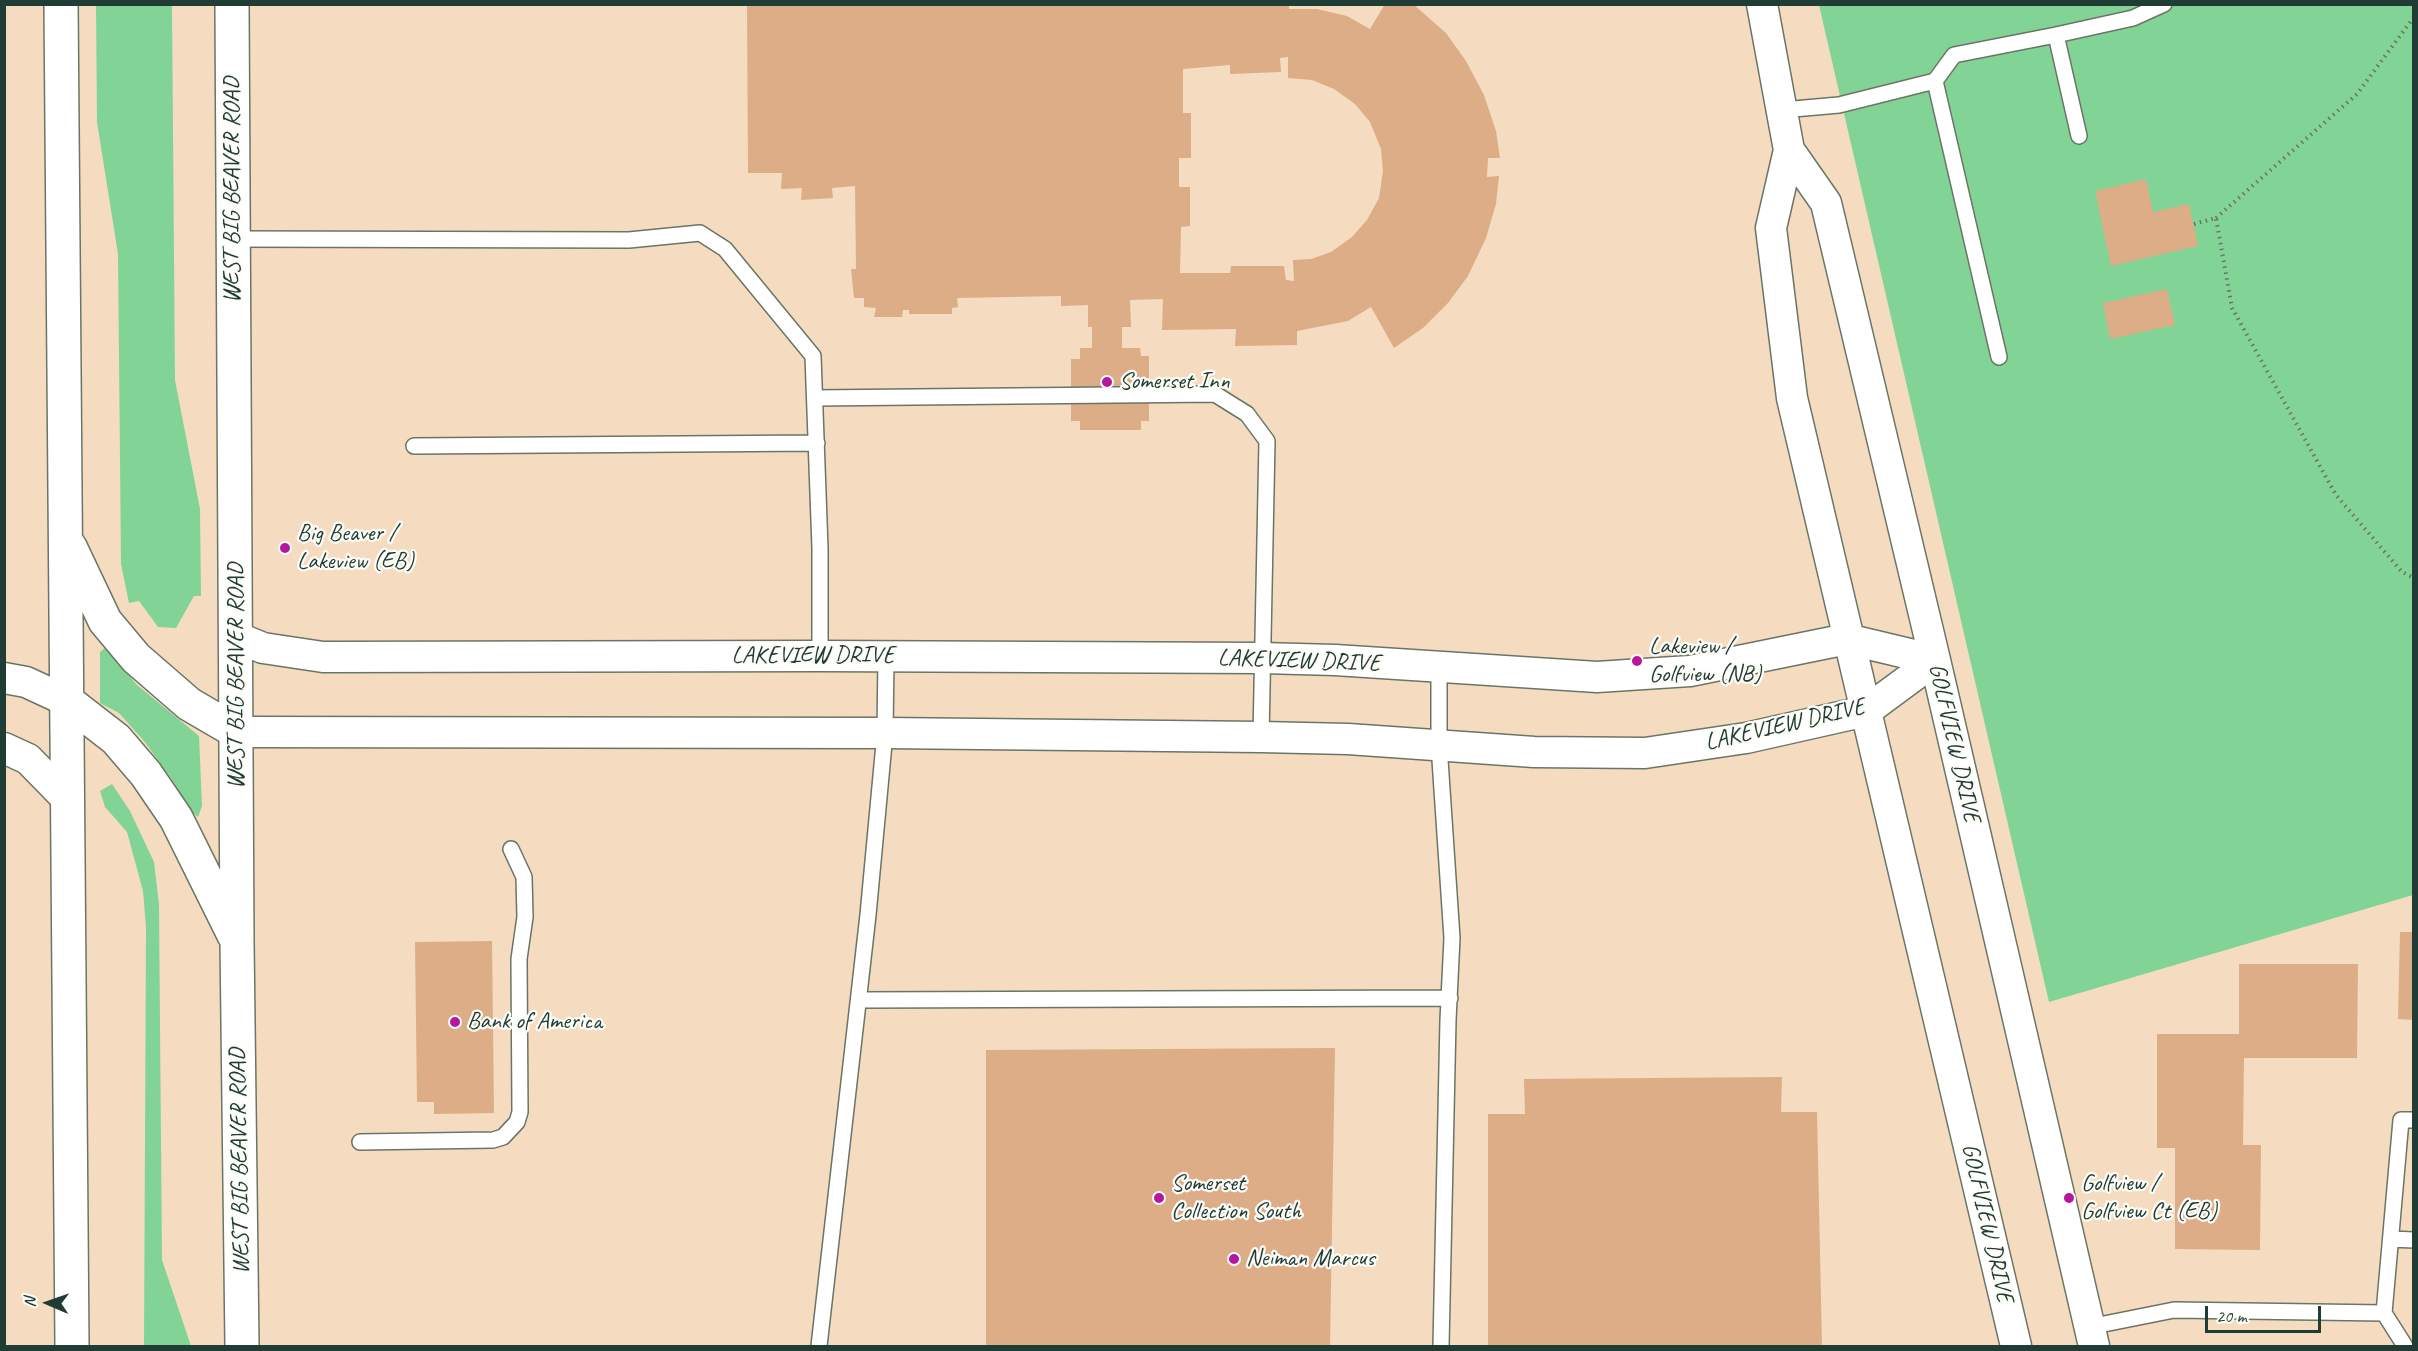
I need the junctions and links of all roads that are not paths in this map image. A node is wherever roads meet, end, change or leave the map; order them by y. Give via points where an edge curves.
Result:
1 (61, 4) edge
2 (232, 4) edge
3 (1762, 4) edge
4 (2164, 4) edge
5 (2056, 35) junction
6 (1935, 81) junction
7 (1782, 110) junction
8 (2079, 136) dead end
9 (1789, 150) junction
10 (233, 239) junction
11 (1999, 357) dead end
12 (815, 398) junction
13 (817, 443) junction
14 (414, 446) dead end
15 (66, 537) junction
16 (236, 637) junction
17 (1847, 639) junction
18 (820, 656) junction
19 (886, 656) junction
20 (1262, 658) junction
21 (1935, 660) junction
22 (1439, 668) junction
23 (4, 678) edge
24 (67, 701) junction
25 (1866, 711) junction
26 (237, 732) junction
27 (885, 733) junction
28 (1261, 737) junction
29 (1439, 746) junction
30 (4, 748) edge
31 (68, 800) junction
32 (511, 849) dead end
33 (237, 941) junction
34 (1450, 998) junction
35 (860, 1000) junction
36 (2414, 1120) edge
37 (360, 1142) dead end
38 (2391, 1239) junction
39 (2414, 1240) edge
40 (2384, 1313) junction
41 (2092, 1337) edge
42 (72, 1347) edge
43 (242, 1347) edge
44 (819, 1347) edge
45 (1441, 1347) edge
46 (2016, 1347) edge
47 (2406, 1347) edge

1 - 15 main road
2 - 10 main road, WEST BIG BEAVER ROAD
3 - 7 street, GOLFVIEW DRIVE
4 - 5 lane via 2133,18
5 - 6 lane via 1954,55
5 - 8 lane
6 - 7 lane via 1839,105
6 - 11 lane
7 - 9 street, GOLFVIEW DRIVE
9 - 17 street, GOLFVIEW DRIVE via 1771,228 1792,398
9 - 21 street, GOLFVIEW DRIVE via 1826,203
10 - 12 lane via 629,240 700,234 725,249 813,356
10 - 16 main road, WEST BIG BEAVER ROAD
12 - 13 lane
12 - 20 lane via 1215,394 1247,414 1267,441
13 - 14 lane
13 - 18 lane
15 - 24 main road
15 - 26 main road via 105,621 136,658 189,704
16 - 18 street, LAKEVIEW DRIVE via 263,648 323,657
16 - 26 main road, WEST BIG BEAVER ROAD
17 - 21 street, LAKEVIEW DRIVE
17 - 22 street, LAKEVIEW DRIVE via 1734,663 1645,675 1546,676
17 - 25 street, GOLFVIEW DRIVE
18 - 19 street, LAKEVIEW DRIVE
19 - 20 street, LAKEVIEW DRIVE
19 - 27 lane
20 - 22 street, LAKEVIEW DRIVE
20 - 28 lane
21 - 25 street, LAKEVIEW DRIVE
21 - 41 street, GOLFVIEW DRIVE
22 - 29 lane
23 - 24 street via 26,681
24 - 31 main road
24 - 33 main road via 116,739 146,774 176,818
25 - 29 street, LAKEVIEW DRIVE via 1746,738 1645,753
25 - 46 street, GOLFVIEW DRIVE
26 - 27 street, LAKEVIEW DRIVE
26 - 33 main road, WEST BIG BEAVER ROAD
27 - 28 street, LAKEVIEW DRIVE
27 - 35 lane
28 - 29 street, LAKEVIEW DRIVE
29 - 34 lane via 1452,938
30 - 31 street via 28,759
31 - 42 main road
32 - 37 lane via 524,877 525,918 519,959 517,1122 504,1137 493,1140
33 - 43 main road, WEST BIG BEAVER ROAD
34 - 35 lane
34 - 45 lane
35 - 44 lane
36 - 38 lane via 2401,1120
38 - 39 lane
38 - 40 lane
40 - 41 lane via 2174,1310
40 - 47 lane

